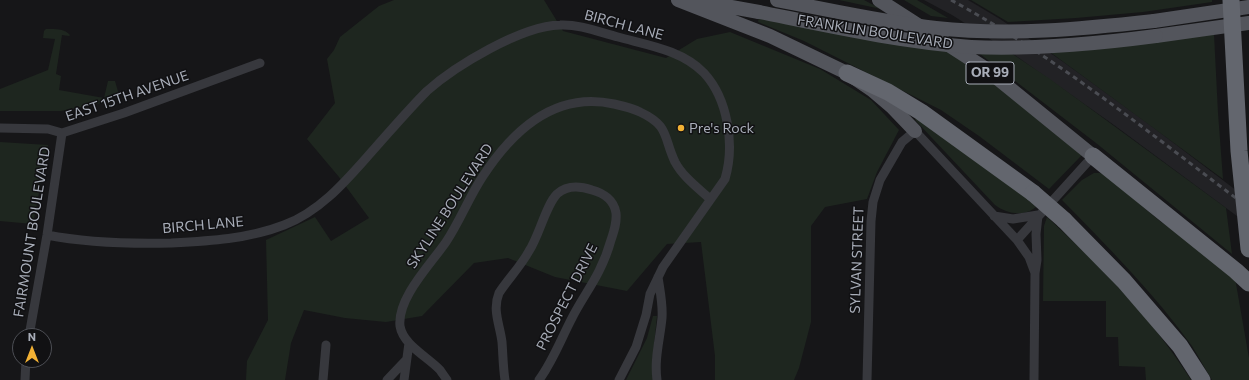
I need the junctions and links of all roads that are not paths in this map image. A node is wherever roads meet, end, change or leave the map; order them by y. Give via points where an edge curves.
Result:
1 (678, 0) edge
2 (692, 0) edge
3 (777, 0) edge
4 (879, 0) edge
5 (1231, 0) edge
6 (1249, 7) edge
7 (1249, 23) edge
8 (260, 63) dead end
9 (847, 73) junction
10 (0, 128) edge
11 (915, 131) junction
12 (62, 133) junction
13 (1093, 156) junction
14 (710, 199) junction
15 (1038, 214) junction
16 (994, 216) junction
17 (47, 235) junction
18 (1017, 240) junction
19 (1249, 249) edge
20 (1034, 273) junction
21 (658, 277) junction
22 (1249, 283) edge
23 (30, 328) edge
24 (409, 343) junction
25 (326, 345) dead end
26 (406, 360) junction
27 (26, 368) edge
28 (25, 380) edge
29 (323, 380) edge
30 (387, 380) edge
31 (404, 380) edge
32 (447, 380) edge
33 (504, 380) edge
34 (539, 380) edge
35 (619, 380) edge
36 (658, 380) edge
37 (867, 380) edge
38 (1034, 380) edge
39 (1202, 380) edge

1 - 9 main road via 770,36
2 - 7 main road, FRANKLIN BOULEVARD, bridge via 898,38 973,47 1099,43
3 - 6 main road, FRANKLIN BOULEVARD, bridge via 897,23 936,28 1017,31 1154,21
4 - 13 main road, OR 99 via 986,69
5 - 19 highway, bridge via 1239,151
8 - 12 street, EAST 15TH AVENUE
9 - 11 main road via 872,90
9 - 39 highway, bridge via 888,92 921,112 1033,193 1064,220 1124,282 1180,346
10 - 12 street, EAST 15TH AVENUE via 48,129
11 - 16 street
11 - 37 street, SYLVAN STREET via 902,142 890,162 880,180 873,202
12 - 17 street, FAIRMOUNT BOULEVARD
13 - 15 street
13 - 22 highway, OR 99
14 - 17 street, BIRCH LANE via 725,178 730,146 726,119 708,78 690,62 657,47 585,28 559,25 529,31 499,44 448,75 428,90 343,184 317,207 284,226 242,237 196,242 113,243
14 - 21 street, BIRCH LANE
14 - 24 street, SKYLINE BOULEVARD via 675,162 667,136 650,117 625,106 593,100 567,104 550,111 529,123 498,155 482,176 446,241 414,285 404,304 400,320 402,331
15 - 16 street via 1013,219
15 - 18 street
15 - 20 street via 1037,260
16 - 18 street
17 - 23 street, FAIRMOUNT BOULEVARD
18 - 20 street via 1029,257
20 - 38 street
21 - 35 street, BIRCH LANE via 650,294 636,347
21 - 36 street via 662,317 657,348
24 - 26 street
24 - 32 street, SKYLINE BOULEVARD via 440,370
25 - 29 street
26 - 30 street
26 - 31 street
27 - 28 street
33 - 34 street, PROSPECT DRIVE via 496,300 529,252 557,194 568,188 585,187 599,192 613,203 616,212 614,231 599,272

